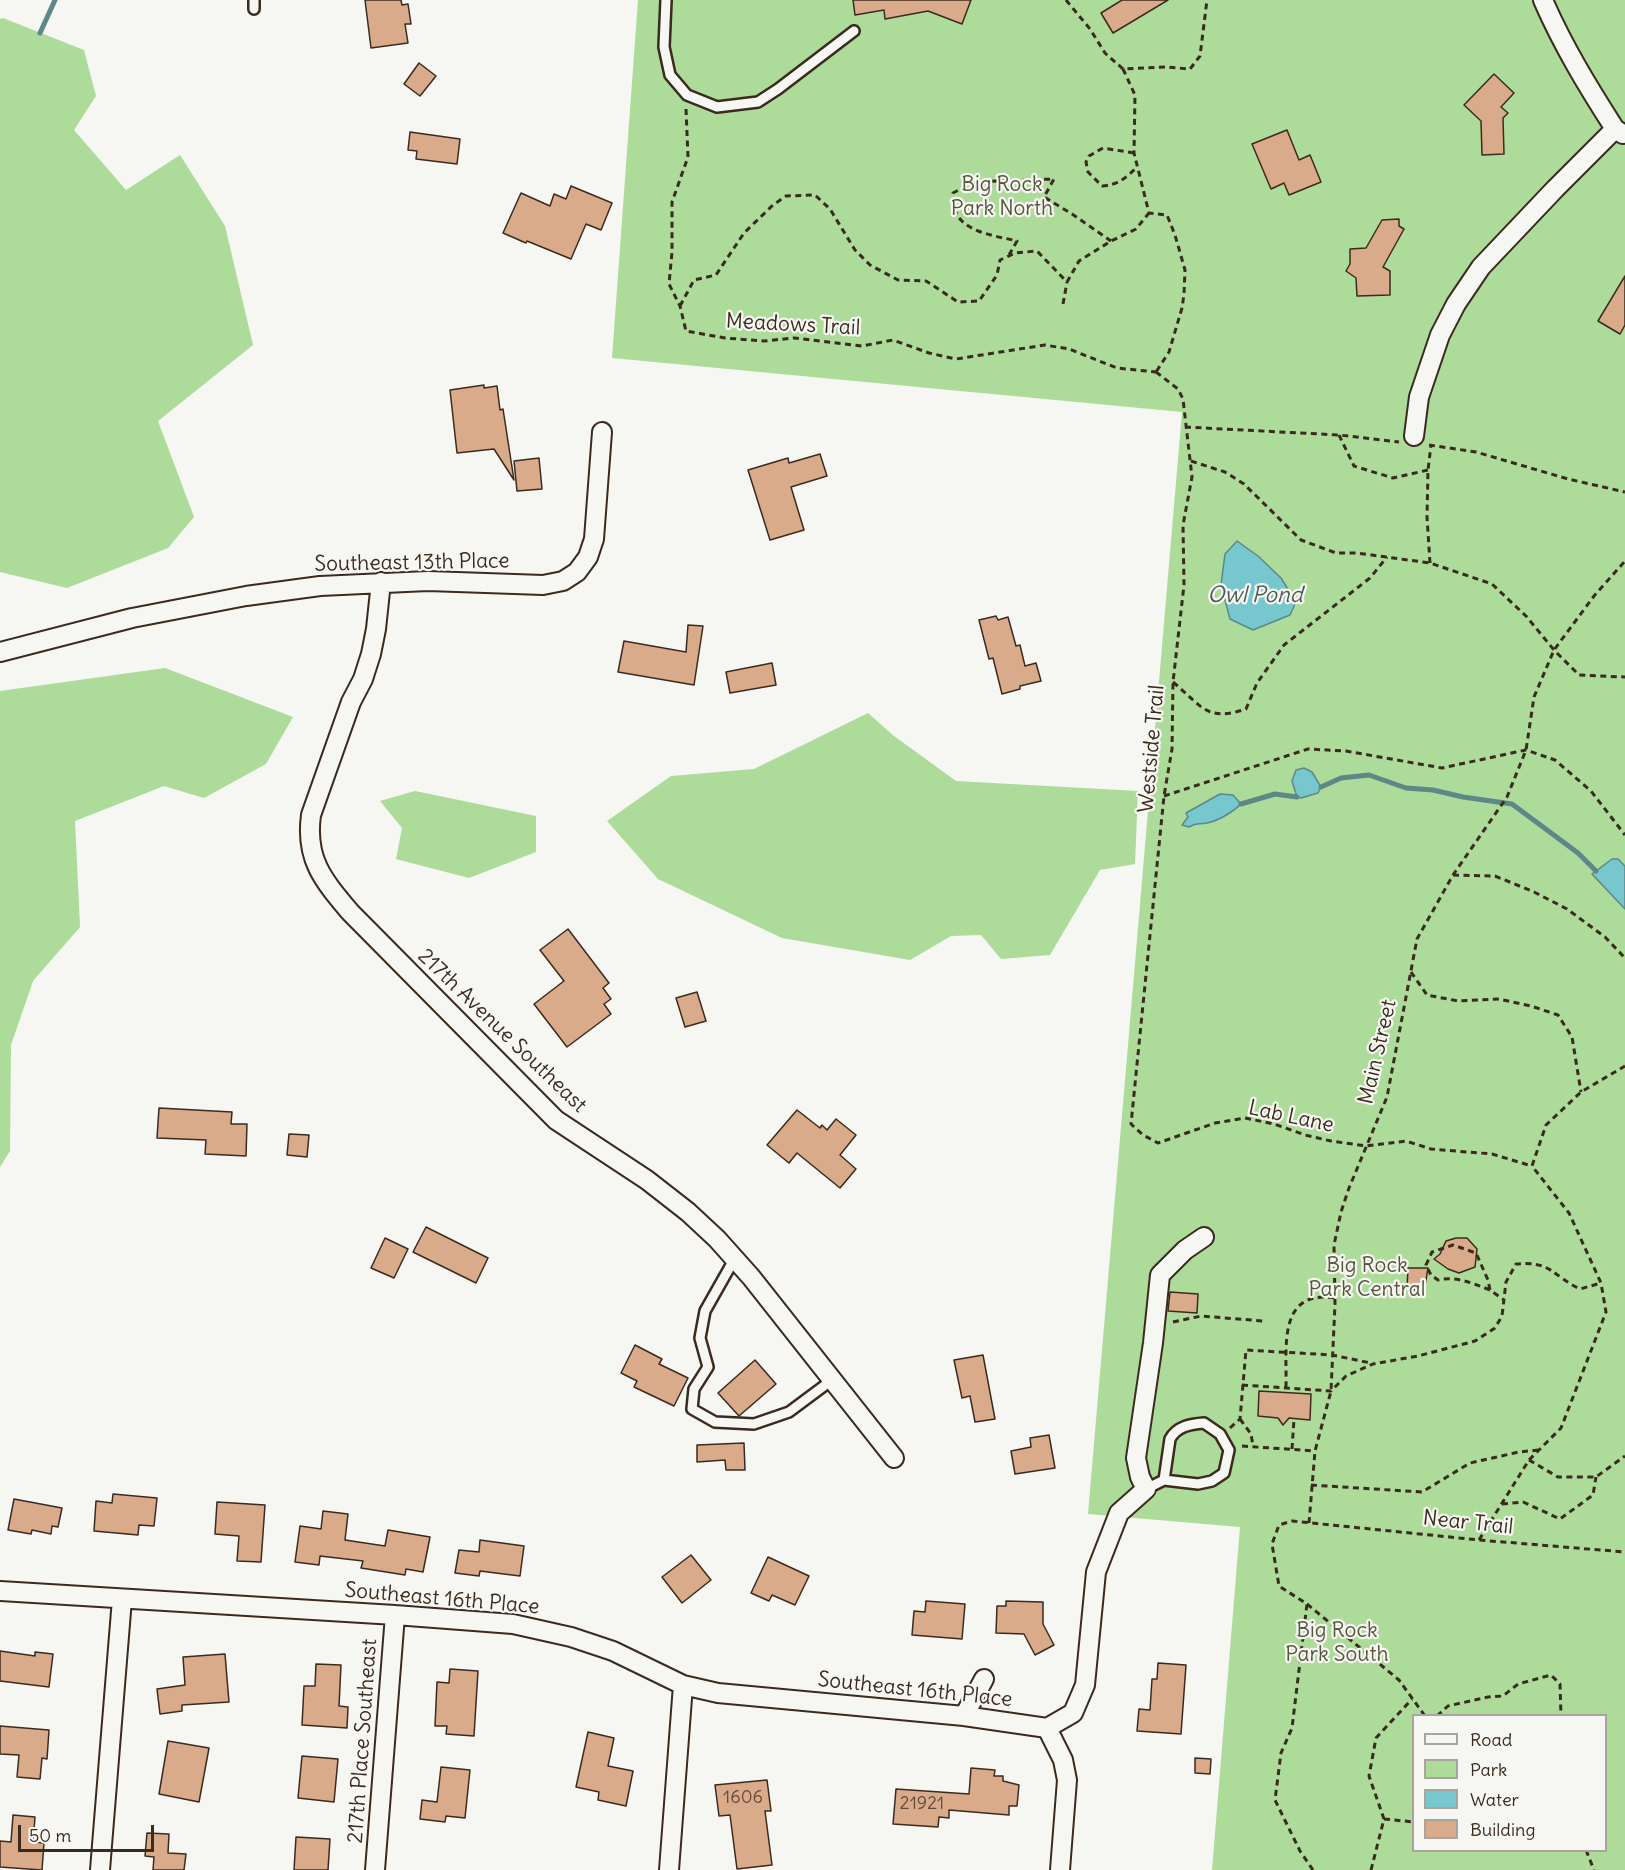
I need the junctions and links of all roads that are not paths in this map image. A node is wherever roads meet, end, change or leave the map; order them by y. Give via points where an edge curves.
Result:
1 (666, 0) edge
2 (1544, 0) edge
3 (854, 32) dead end
4 (1620, 132) edge
5 (602, 432) dead end
6 (1414, 436) dead end
7 (381, 582) junction
8 (0, 652) edge
9 (1204, 1237) dead end
10 (735, 1258) junction
11 (832, 1380) junction
12 (894, 1458) dead end
13 (1164, 1480) junction
14 (1146, 1489) junction
15 (0, 1591) edge
16 (122, 1599) junction
17 (395, 1615) junction
18 (984, 1679) dead end
19 (683, 1685) junction
20 (964, 1716) junction
21 (1047, 1728) junction
22 (100, 1870) edge
23 (375, 1870) edge
24 (669, 1870) edge
25 (1060, 1870) edge

1 - 3 lane via 664,47 670,75 687,95 717,107 758,102
2 - 4 street via 1576,68
4 - 6 street via 1555,189 1481,267 1440,335 1419,397
5 - 7 street, Southeast 13th Place via 594,539 577,572 563,581 543,585
7 - 8 street, Southeast 13th Place via 320,585 235,598 132,618
7 - 10 street, 217th Avenue Southeast via 371,654 311,815 308,833 315,863 350,912 556,1120 647,1180 688,1212
9 - 14 street via 1160,1275 1136,1458
10 - 11 street, 217th Avenue Southeast
10 - 11 lane via 705,1311 700,1338 708,1367 694,1389 692,1408 715,1422 754,1424 789,1412
11 - 12 street, 217th Avenue Southeast
13 - 13 lane via 1173,1434 1188,1424 1204,1423 1220,1434 1229,1450 1224,1473 1198,1484
13 - 14 lane
14 - 21 street via 1119,1513 1096,1572 1084,1684 1073,1713
15 - 16 street, Southeast 16th Place
16 - 17 street, Southeast 16th Place
16 - 22 street
17 - 19 street, Southeast 16th Place via 513,1624 571,1637 613,1651
17 - 23 street, 217th Place Southeast
18 - 20 street
19 - 20 street, Southeast 16th Place via 718,1693
19 - 24 street
20 - 21 street, Southeast 16th Place
21 - 25 street via 1063,1760 1067,1780

